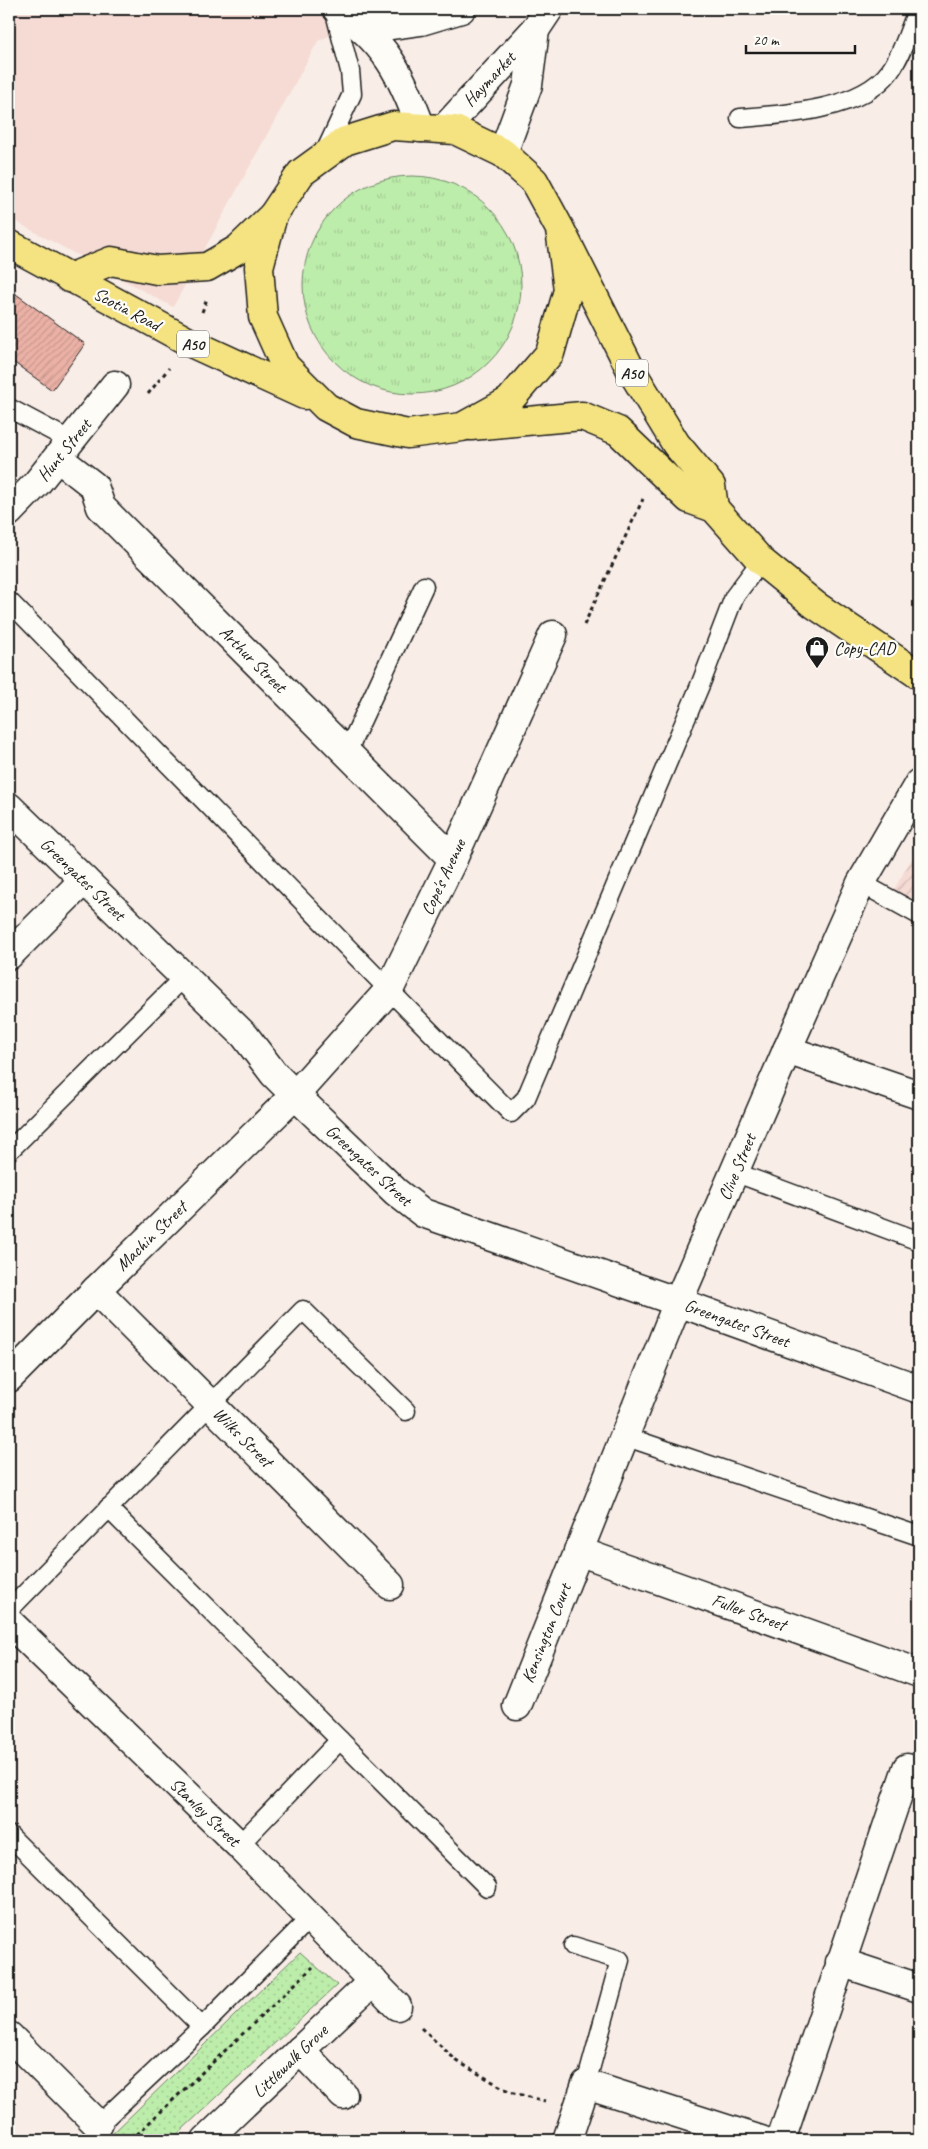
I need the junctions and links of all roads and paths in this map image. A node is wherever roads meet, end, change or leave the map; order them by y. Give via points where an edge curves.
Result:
1 (336, 9) edge
2 (461, 9) edge
3 (918, 9) edge
4 (542, 19) edge
5 (364, 29) junction
6 (740, 118) dead end
7 (432, 129) junction
8 (503, 153) junction
9 (323, 157) junction
10 (273, 215) junction
11 (560, 229) junction
12 (9, 244) edge
13 (69, 278) junction
14 (115, 385) dead end
15 (322, 403) junction
16 (9, 408) edge
17 (447, 428) junction
18 (64, 450) junction
19 (657, 468) junction
20 (714, 508) junction
21 (9, 512) edge
22 (761, 561) junction
23 (424, 586) dead end
24 (9, 602) edge
25 (553, 635) joint
26 (919, 675) edge
27 (347, 752) junction
28 (919, 783) edge
29 (9, 807) edge
30 (453, 859) junction
31 (84, 880) junction
32 (861, 883) junction
33 (919, 915) edge
34 (9, 955) edge
35 (184, 977) junction
36 (389, 990) junction
37 (786, 1050) junction
38 (295, 1095) junction
39 (919, 1095) edge
40 (9, 1151) edge
41 (734, 1172) junction
42 (919, 1241) edge
43 (96, 1290) junction
44 (678, 1302) junction
45 (9, 1378) edge
46 (919, 1389) edge
47 (210, 1405) junction
48 (406, 1411) dead end
49 (624, 1436) junction
50 (108, 1508) junction
51 (919, 1536) edge
52 (576, 1556) junction
53 (390, 1585) dead end
54 (9, 1610) edge
55 (9, 1622) edge
56 (919, 1673) edge
57 (517, 1706) dead end
58 (340, 1740) junction
59 (907, 1768) dead end
60 (9, 1835) edge
61 (239, 1845) junction
62 (487, 1887) dead end
63 (311, 1917) junction
64 (337, 1944) junction
65 (573, 1946) dead end
66 (840, 1962) junction
67 (373, 1982) junction
68 (919, 1988) edge
69 (398, 2006) joint
70 (202, 2027) junction
71 (9, 2036) edge
72 (300, 2050) junction
73 (586, 2084) junction
74 (343, 2095) dead end
75 (577, 2110) junction
76 (98, 2125) joint
77 (131, 2140) edge
78 (206, 2140) edge
79 (567, 2140) edge
80 (761, 2140) edge
81 (781, 2140) edge

1 - 5 street
1 - 9 lane via 352,94
2 - 5 street via 421,21
3 - 6 lane via 889,72 862,94 812,110
4 - 7 street, Haymarket
4 - 8 street, Haymarket via 528,85
5 - 7 street via 393,64
7 - 8 main road, A50 via 455,130
7 - 9 main road, A50 via 393,126 344,141
8 - 11 main road, A50 via 534,182
9 - 10 main road, A50 via 301,173
10 - 13 main road, Scotia Road / A50 via 238,249 207,266 157,270 111,261
10 - 15 main road, A50 via 259,267 263,317 285,366
11 - 17 main road, A50 via 568,290 550,353 509,401 462,426
11 - 20 main road, A50 via 631,370 676,444 711,486
12 - 13 main road, Scotia Road / A50
13 - 15 main road, Scotia Road / A50 via 191,343
14 - 18 street, Hunt Street
15 - 17 main road, A50 via 356,423 408,434
16 - 18 lane
17 - 19 main road, A50 via 582,416 618,431
18 - 21 street, Hunt Street
18 - 27 street, Arthur Street via 94,486 101,507
19 - 20 main road, A50 via 689,499
19 - 25 path via 581,632
20 - 22 main road, A50
22 - 26 main road, A50 via 816,605
22 - 36 lane via 734,597 526,1098 511,1113
23 - 27 lane
24 - 36 lane
25 - 30 street, Cope's Avenue
27 - 30 street, Arthur Street
28 - 32 street, Clive Street
29 - 31 street, Greengates Street
30 - 36 street, Cope's Avenue
31 - 34 street
31 - 35 street, Greengates Street
32 - 33 lane
32 - 37 street, Clive Street
35 - 38 street, Greengates Street via 245,1036
35 - 40 lane
36 - 38 street, Cope's Avenue
37 - 39 street
37 - 41 street, Clive Street
38 - 43 street, Machin Street
38 - 44 street, Greengates Street via 423,1214
41 - 42 lane
41 - 44 street, Clive Street
43 - 45 street, Machin Street
43 - 47 street, Wilks Street
44 - 46 street, Greengates Street
44 - 49 street, Clive Street
47 - 48 lane via 303,1310
47 - 50 lane
47 - 53 street, Wilks Street
49 - 51 lane
49 - 52 street, Clive Street
50 - 54 lane
50 - 58 lane
52 - 56 street, Fuller Street
52 - 57 street, Kensington Court
55 - 61 street, Stanley Street
58 - 61 lane
58 - 62 lane
59 - 66 street
60 - 70 lane
61 - 63 street, Stanley Street
63 - 64 street, Stanley Street
63 - 70 lane
64 - 67 street, Stanley Street
64 - 77 path
65 - 73 lane via 620,1960
66 - 68 street
66 - 81 street
67 - 69 street, Stanley Street
67 - 72 street, Littlewalk Grove
69 - 75 path via 457,2061 510,2092
70 - 76 lane
71 - 76 street
72 - 74 street
72 - 78 street, Littlewalk Grove
73 - 75 street
73 - 80 street
75 - 79 street

